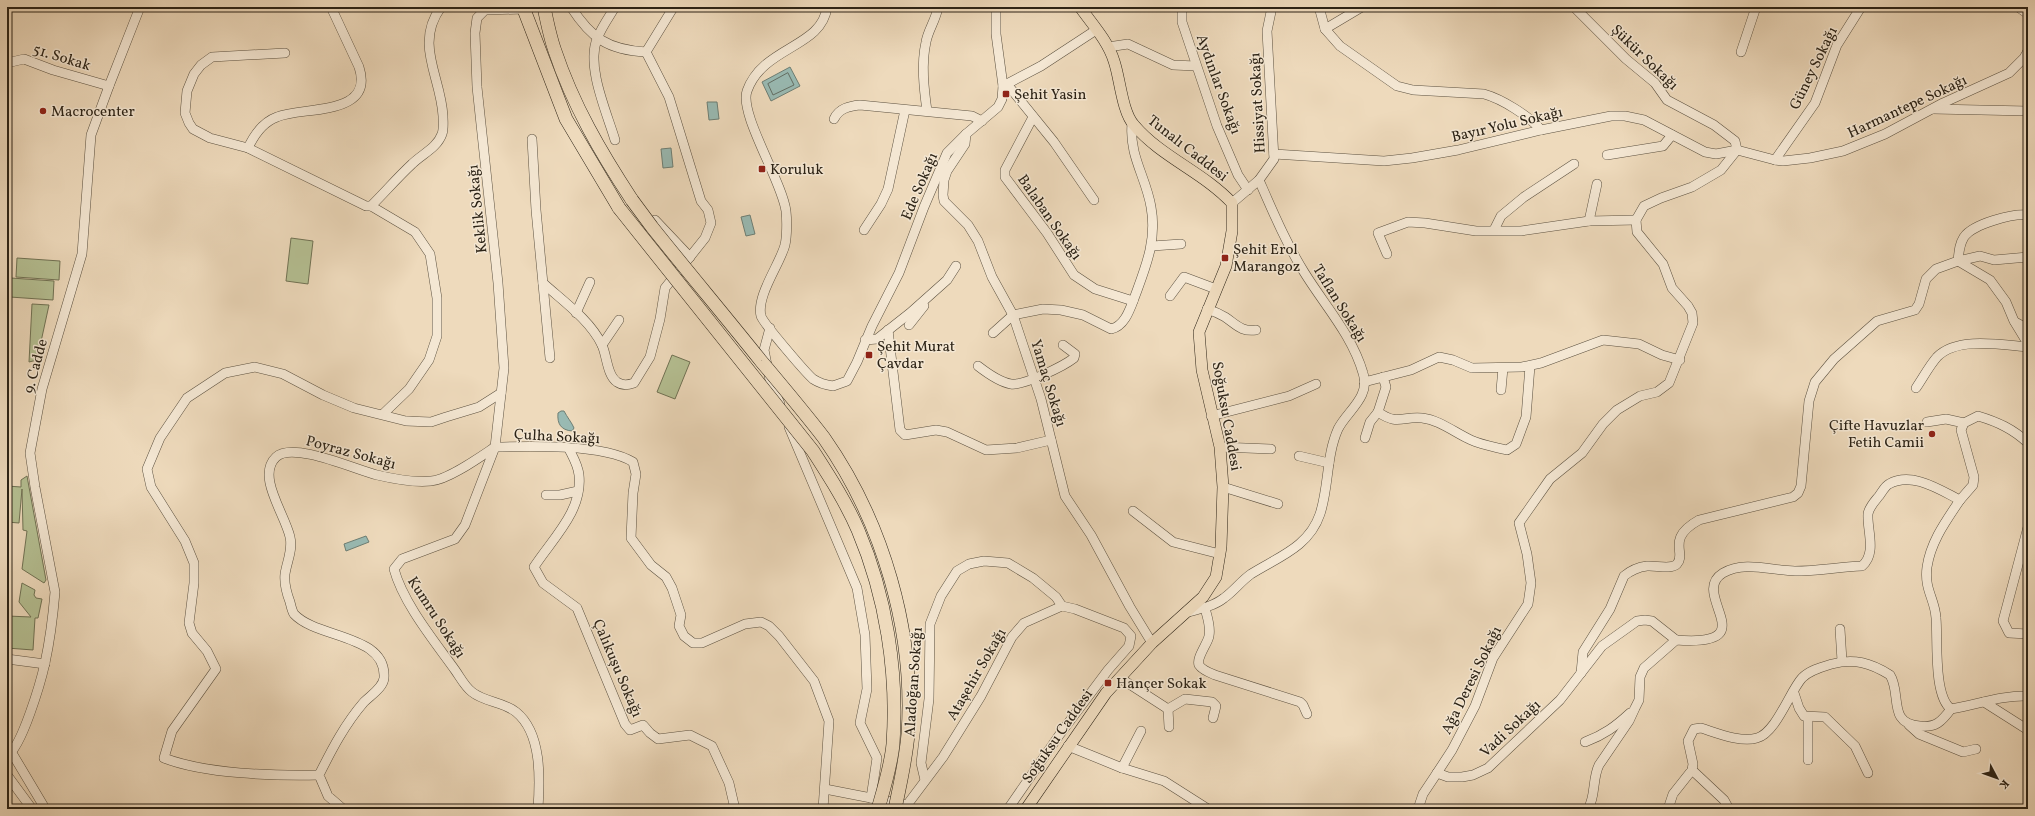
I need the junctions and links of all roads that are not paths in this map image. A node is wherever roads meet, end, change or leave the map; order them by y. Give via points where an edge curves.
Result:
1 (140, 7) edge
2 (331, 7) edge
3 (441, 7) edge
4 (544, 7) edge
5 (571, 7) edge
6 (615, 7) edge
7 (676, 7) edge
8 (827, 7) edge
9 (938, 7) edge
10 (996, 7) edge
11 (1080, 7) edge
12 (1182, 7) edge
13 (1272, 7) edge
14 (1319, 7) edge
15 (1362, 7) edge
16 (1574, 7) edge
17 (1756, 7) edge
18 (1861, 7) edge
19 (2018, 7) edge
20 (524, 8) edge
21 (2028, 14) edge
22 (1326, 29) junction
23 (1096, 30) junction
24 (597, 38) junction
25 (1108, 46) junction
26 (2028, 51) edge
27 (646, 52) junction
28 (1741, 52) dead end
29 (285, 54) dead end
30 (7, 63) edge
31 (1196, 66) junction
32 (1005, 85) junction
33 (109, 86) junction
34 (905, 110) junction
35 (1932, 110) junction
36 (927, 111) junction
37 (2028, 111) edge
38 (1033, 117) junction
39 (834, 119) dead end
40 (982, 121) junction
41 (1132, 124) junction
42 (1541, 130) junction
43 (966, 134) junction
44 (1672, 135) junction
45 (532, 139) dead end
46 (615, 140) dead end
47 (248, 148) junction
48 (1737, 150) junction
49 (1274, 154) junction
50 (1607, 155) dead end
51 (1775, 160) junction
52 (1574, 164) dead end
53 (1259, 180) junction
54 (1597, 184) dead end
55 (1248, 190) junction
56 (1094, 200) dead end
57 (1232, 203) junction
58 (372, 206) junction
59 (2028, 215) edge
60 (655, 220) dead end
61 (1636, 220) junction
62 (1589, 221) junction
63 (864, 230) dead end
64 (1494, 230) junction
65 (1181, 244) dead end
66 (1152, 246) junction
67 (1387, 254) dead end
68 (690, 257) junction
69 (2028, 257) edge
70 (1958, 261) junction
71 (956, 266) dead end
72 (590, 282) dead end
73 (543, 283) junction
74 (1216, 289) junction
75 (934, 292) junction
76 (1170, 296) dead end
77 (1133, 301) junction
78 (1208, 308) junction
79 (576, 313) junction
80 (1013, 314) junction
81 (619, 320) dead end
82 (2014, 321) junction
83 (909, 324) dead end
84 (770, 328) junction
85 (2028, 329) edge
86 (888, 330) junction
87 (1256, 330) dead end
88 (993, 333) dead end
89 (865, 340) junction
90 (2028, 344) edge
91 (602, 345) junction
92 (1063, 345) dead end
93 (2028, 347) edge
94 (550, 358) dead end
95 (1680, 360) junction
96 (978, 366) dead end
97 (1530, 366) junction
98 (1503, 368) junction
99 (1034, 377) junction
100 (1383, 377) junction
101 (1364, 382) junction
102 (1316, 384) dead end
103 (1916, 388) dead end
104 (1501, 390) dead end
105 (501, 393) junction
106 (1378, 412) junction
107 (383, 414) junction
108 (1211, 416) junction
109 (1927, 422) dead end
110 (1964, 423) junction
111 (1365, 438) dead end
112 (1051, 440) junction
113 (2028, 443) edge
114 (495, 447) junction
115 (1220, 447) junction
116 (1271, 448) dead end
117 (569, 449) junction
118 (1299, 456) dead end
119 (1329, 463) junction
120 (1223, 487) junction
121 (578, 491) junction
122 (546, 494) dead end
123 (1960, 500) junction
124 (1278, 504) dead end
125 (1133, 511) dead end
126 (2028, 527) edge
127 (1220, 554) junction
128 (1062, 606) junction
129 (1205, 608) junction
130 (1188, 612) junction
131 (1840, 629) dead end
132 (2028, 634) edge
133 (1676, 640) junction
134 (1152, 643) junction
135 (7, 659) edge
136 (1842, 661) junction
137 (45, 664) junction
138 (1581, 673) junction
139 (1120, 678) junction
140 (1794, 693) junction
141 (2028, 696) edge
142 (1984, 702) junction
143 (1168, 708) junction
144 (1635, 708) junction
145 (1951, 709) junction
146 (1307, 714) dead end
147 (1808, 717) junction
148 (1213, 718) dead end
149 (1909, 725) junction
150 (1170, 727) dead end
151 (2028, 730) edge
152 (1140, 731) dead end
153 (1585, 742) dead end
154 (1068, 746) junction
155 (1976, 749) dead end
156 (10, 754) edge
157 (1808, 760) dead end
158 (1122, 768) junction
159 (1692, 770) junction
160 (1437, 773) junction
161 (1868, 774) dead end
162 (7, 775) edge
163 (319, 775) junction
164 (925, 780) junction
165 (825, 788) junction
166 (870, 798) junction
167 (32, 809) edge
168 (44, 809) edge
169 (343, 809) edge
170 (538, 809) edge
171 (736, 809) edge
172 (823, 809) edge
173 (878, 809) edge
174 (895, 809) edge
175 (1008, 809) edge
176 (1026, 809) edge
177 (1208, 809) edge
178 (1418, 809) edge
179 (1588, 809) edge
180 (1668, 809) edge
181 (1728, 809) edge

1 - 33 street, 9. Cadde
2 - 47 street via 359,67 361,86 346,103 336,107 277,117 262,127
3 - 58 street via 428,36 428,50 443,106 442,134 430,150 413,163
4 - 174 highway, bridge via 555,51 577,106 605,159 652,227 824,439 853,488 874,532 884,558 898,611 907,667 908,734
5 - 24 street via 583,26
6 - 24 street
7 - 27 street
8 - 84 street, Ede Sokağı via 821,27 808,38 764,64 753,76 746,93 746,108 786,211 785,244 761,305 761,316
9 - 36 street via 924,48
10 - 32 street, Ede Sokağı via 996,34
11 - 23 main road, Tunalı Caddesi
12 - 31 street, Aydınlar Sokağı via 1182,22
13 - 49 street, Hissiyat Sokağı via 1267,31
14 - 22 street
15 - 22 street
16 - 48 street, Şükür Sokağı via 1626,59 1655,83 1667,100 1714,125 1735,141
17 - 28 street
18 - 51 street, Güney Sokağı via 1837,46 1815,103
19 - 21 street
20 - 105 street, Keklik Sokağı via 485,10 477,18 475,33 477,87 498,283 504,368
20 - 173 highway, bridge via 566,119 620,208 813,451 838,489 858,529 872,565 886,621 893,694 892,744
22 - 42 street via 1340,46 1397,86 1413,90 1492,96 1533,121
23 - 25 main road, Tunalı Caddesi
23 - 32 street via 1041,66
24 - 27 street via 632,52
24 - 46 street via 594,50 595,69
25 - 31 street via 1128,44 1173,64
25 - 41 main road, Tunalı Caddesi
26 - 35 street, Harmantepe Sokağı via 2009,73
27 - 68 street via 669,97 701,201 710,216 711,223 705,238
29 - 47 street via 212,57 194,74 187,91 185,113 193,128 210,138
30 - 33 street, 51. Sokak via 24,59
31 - 55 street, Aydınlar Sokağı via 1238,174
32 - 38 street
32 - 40 street, Ede Sokağı via 998,107
33 - 137 street, 9. Cadde via 91,134 82,254 42,389 30,453 55,592
34 - 36 street
34 - 39 street via 855,106 840,111
34 - 63 street via 888,189
35 - 37 street
35 - 51 street, Harmantepe Sokağı via 1885,134 1843,151 1810,158
36 - 40 street via 972,116
38 - 56 street via 1054,142
38 - 77 street, Balaban Sokağı via 1005,170 1005,177 1047,233 1074,275 1095,289
40 - 43 street, Ede Sokağı
41 - 57 main road, Tunalı Caddesi via 1171,158 1190,168
41 - 66 street via 1132,149 1151,208
42 - 44 street, Bayır Yolu Sokağı via 1611,116 1625,116 1644,120
42 - 49 street, Bayır Yolu Sokağı via 1458,150 1384,161
43 - 80 street, Yamaç Sokağı via 965,144 947,171 943,195 948,205 968,225 978,241 992,277
43 - 89 street, Ede Sokağı via 947,153 899,273
44 - 48 street, Bayır Yolu Sokağı via 1705,152 1716,154
44 - 50 street via 1663,146
45 - 73 street
47 - 58 street via 366,206
48 - 51 street, Harmantepe Sokağı
48 - 61 street via 1720,170 1692,187 1644,206
49 - 53 street, Hissiyat Sokağı via 1271,166
52 - 64 street via 1524,197 1501,216
53 - 55 street, Hissiyat Sokağı
53 - 101 street, Taflan Sokağı via 1280,229 1305,273 1348,337 1364,375
54 - 62 street
55 - 57 street, Hissiyat Sokağı
57 - 74 main road, Soğuksu Caddesi via 1232,231 1226,266
58 - 107 street via 415,232 430,254 436,298 438,336 429,360 409,389
59 - 70 street via 2000,219 1971,230 1959,246
60 - 68 street
61 - 62 street
61 - 95 street, Ağa Deresi Sokağı via 1637,232 1663,264 1672,288 1692,313 1693,323
62 - 64 street via 1521,231
64 - 67 street via 1476,231 1425,222 1408,222 1378,233
65 - 66 street
66 - 77 street
68 - 91 street via 665,288 650,357 634,383 626,386 617,382 612,376
69 - 70 street via 1994,260 1980,256
70 - 82 street via 1990,280 2006,302
70 - 138 street via 1931,273 1926,279 1919,304 1914,310 1877,321 1834,359 1816,382 1808,400 1801,486 1798,493 1793,497 1699,520 1681,533 1677,564 1646,566 1624,576 1610,609 1583,652
71 - 75 street via 947,280
72 - 79 street
73 - 79 street
73 - 94 street
74 - 76 street via 1184,277
74 - 78 main road, Soğuksu Caddesi
75 - 83 street
75 - 86 street
77 - 80 street via 1122,323 1110,329 1083,315 1060,310 1043,309
78 - 87 street via 1240,329
78 - 108 main road, Soğuksu Caddesi via 1199,332 1202,370
79 - 91 street via 595,333
80 - 88 street
80 - 99 street, Yamaç Sokağı
81 - 91 street
82 - 85 street
82 - 90 street
84 - 89 street, Ede Sokağı via 801,367 814,379 833,386 847,381
84 - 166 street via 764,350 770,380 857,588 864,635 867,689 860,723 877,758
86 - 89 street via 877,339
86 - 112 street via 900,430 905,435 936,430 947,432 986,450 1017,448
92 - 99 street via 1075,354 1074,358 1058,368
93 - 103 street via 1979,344 1960,346 1939,356
95 - 97 street via 1639,344 1603,340
95 - 160 street, Ağa Deresi Sokağı via 1669,383 1657,392 1640,396 1617,410 1603,424 1582,453 1550,479 1519,523 1528,554 1531,583 1528,604 1493,658 1475,706
96 - 99 street via 995,378 1011,384
97 - 98 street
97 - 106 street via 1526,417 1516,444 1507,450 1472,441 1423,418 1391,420
98 - 100 street via 1472,368 1439,357 1411,370
98 - 104 street
99 - 112 street, Yamaç Sokağı
100 - 101 street
100 - 106 street via 1386,387
101 - 119 street via 1362,396 1339,428
102 - 108 street via 1289,396
105 - 107 street via 479,407 431,422 406,421
105 - 114 street, Keklik Sokağı
106 - 111 street via 1370,422
107 - 163 street via 354,408 276,372 255,367 225,373 187,398 160,438 147,469 151,487 184,541 194,563 189,624 192,633 207,651 216,669 172,731 164,758 215,770 291,776
108 - 115 main road, Soğuksu Caddesi
109 - 110 street via 1946,419
110 - 113 street via 1978,416 2001,424
110 - 123 street via 1961,430 1974,477 1973,485
112 - 134 street, Yamaç Sokağı via 1065,496 1091,535
114 - 117 street, Çulha Sokağı
114 - 163 street, Poyraz Sokağı via 466,467 432,481 408,481 376,475 306,453 293,452 277,456 270,465 268,478 290,537 291,552 285,575 287,596 293,613 307,624 362,644 376,652 382,666 384,679 378,690 349,721 333,745
114 - 170 street, Kumru Sokağı via 465,525 455,538 402,559 394,570 397,582 427,631 472,692 516,711 531,732 540,785
115 - 116 street
115 - 120 main road, Soğuksu Caddesi
117 - 121 street, Çalıkuşu Sokağı via 579,475
117 - 165 street, Çulha Sokağı via 590,449 625,457 633,462 636,474 631,538 651,565 666,577 672,588 681,615 679,626 684,636 693,643 702,643 745,624 760,622 769,626 779,636 814,681 829,721
118 - 119 street
119 - 129 street via 1320,515 1310,534 1293,550 1250,575 1224,599
120 - 124 street
120 - 127 main road, Soğuksu Caddesi
121 - 122 street via 560,495
121 - 171 street, Çalıkuşu Sokağı via 572,513 534,566 543,583 577,608 625,724 630,730 643,725 658,739 690,735 712,746 729,783
123 - 133 street via 1922,481 1888,484 1868,512 1870,552 1868,560 1862,566 1795,571 1755,567 1733,569 1722,574 1712,588 1724,626 1722,632 1702,640
123 - 145 street via 1937,536 1927,568 1926,587 1936,616 1937,668 1943,698
125 - 127 street via 1173,542
126 - 132 street via 2002,621 2009,633
127 - 130 main road, Soğuksu Caddesi via 1216,577 1203,597
128 - 164 street, Ataşehir Sokağı via 1024,623 1012,638 943,758
128 - 164 street, Aladoğan Sokağı via 1033,578 1008,564 984,561 969,564 957,571 941,596 930,624 929,699 921,763
128 - 175 street via 1124,628 1131,636 1129,646 1060,734
129 - 130 street
129 - 146 street via 1209,635 1199,665 1215,675 1300,702
130 - 134 main road, Soğuksu Caddesi
131 - 136 street
133 - 138 street, Vadi Sokağı via 1652,621 1637,621 1602,646
133 - 144 street via 1644,668 1640,677 1639,700
134 - 139 main road, Soğuksu Caddesi
135 - 137 street
136 - 140 street via 1824,666 1803,677
136 - 149 street via 1863,662 1890,675 1898,714
137 - 156 street, 9. Cadde via 20,739
138 - 160 street, Vadi Sokağı via 1560,700 1488,768 1462,777 1448,777
139 - 143 street
139 - 154 main road, Soğuksu Caddesi via 1106,693
140 - 147 street via 1802,714
140 - 159 street via 1759,738 1742,739 1701,728 1694,729 1688,741
141 - 142 street via 1991,698
142 - 145 street
142 - 151 street
143 - 148 street via 1185,698 1212,702 1216,706
143 - 150 street
144 - 153 street via 1614,729
144 - 179 street via 1595,772 1593,796
145 - 149 street via 1934,726
147 - 157 street
147 - 161 street via 1818,716 1830,720 1855,746
149 - 155 street via 1919,734 1963,752
152 - 158 street
154 - 158 street
154 - 176 main road, Soğuksu Caddesi
156 - 168 street
158 - 177 street via 1164,781
159 - 180 street via 1674,794
159 - 181 street via 1724,800
160 - 178 street via 1423,794
162 - 167 street
163 - 169 street via 328,796
164 - 166 street, Ataşehir Sokağı via 907,804
165 - 166 street, Ataşehir Sokağı
165 - 172 street, Çulha Sokağı

